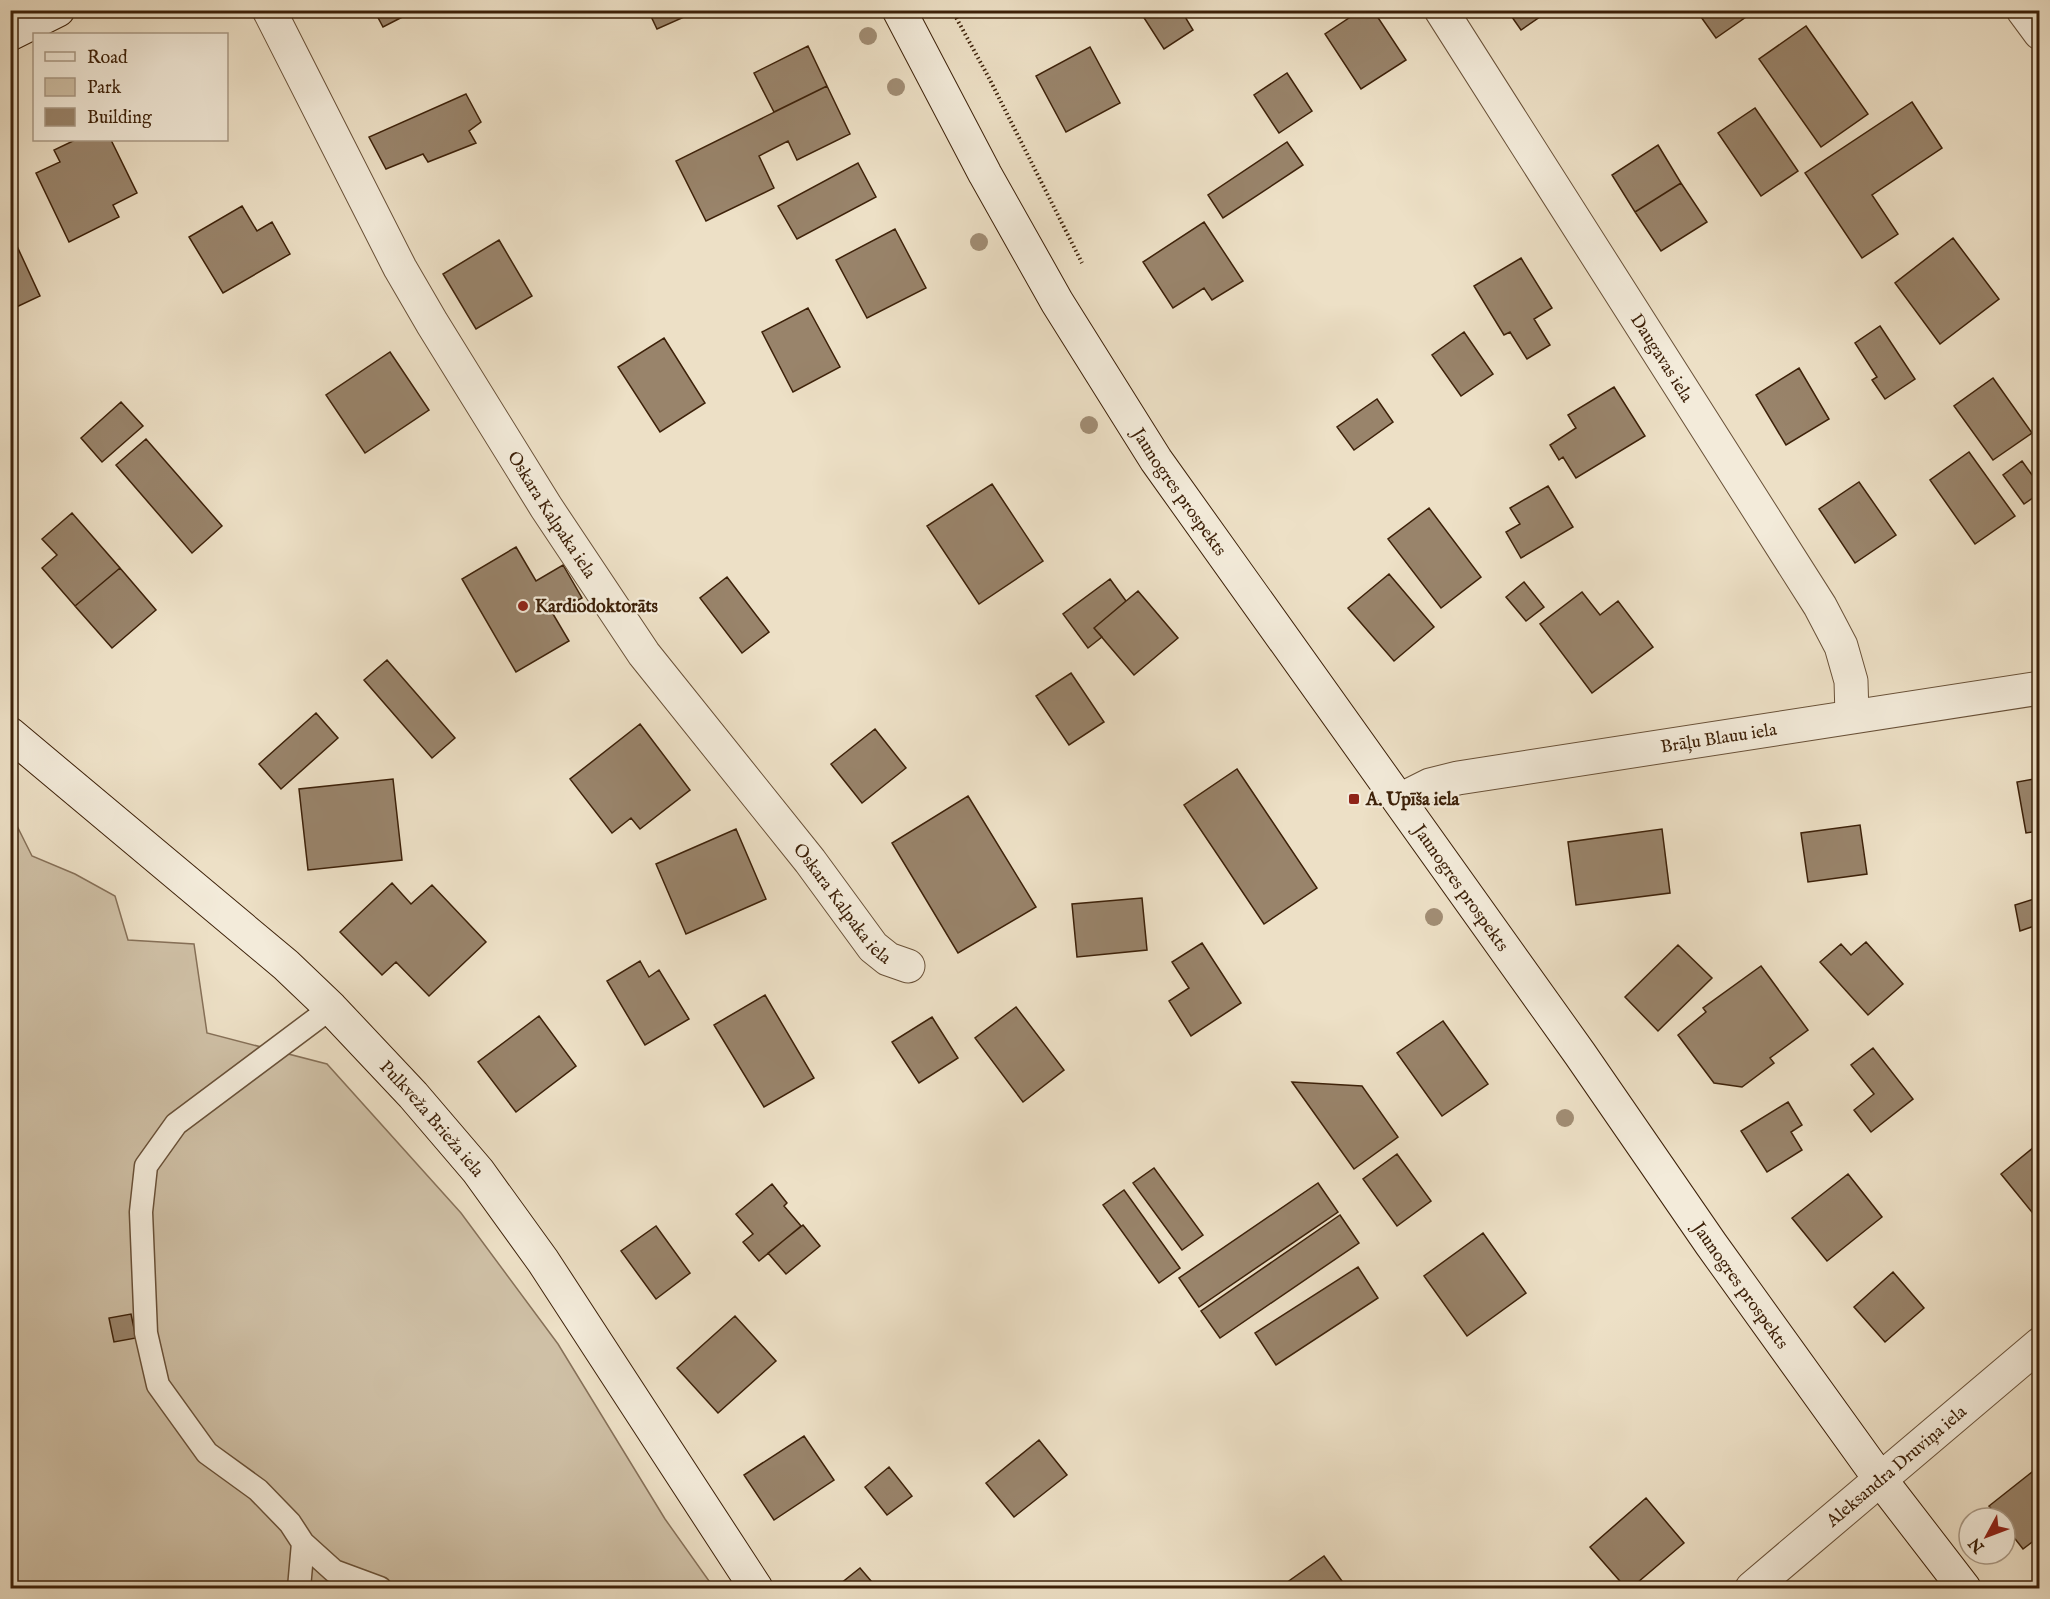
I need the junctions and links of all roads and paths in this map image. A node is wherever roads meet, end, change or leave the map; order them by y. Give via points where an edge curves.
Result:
1 (58, 10) edge
2 (269, 10) edge
3 (898, 10) edge
4 (952, 10) edge
5 (1441, 10) edge
6 (2023, 10) edge
7 (2040, 33) edge
8 (10, 34) edge
9 (1085, 270) dead end
10 (2040, 688) edge
11 (1852, 716) junction
12 (10, 734) edge
13 (1400, 800) junction
14 (908, 966) dead end
15 (331, 1008) junction
16 (2040, 1344) edge
17 (1880, 1479) junction
18 (303, 1543) junction
19 (299, 1588) edge
20 (380, 1588) edge
21 (756, 1588) edge
22 (1752, 1588) edge
23 (1964, 1588) edge

1 - 8 street
2 - 14 street, Oskara Kalpaka iela via 400,268 594,580 644,654 810,861 873,947 888,959
3 - 13 street, Jaunogres prospekts via 1057,302 1150,450
4 - 9 path
5 - 11 street, Daugavas iela via 1820,606 1841,646 1849,672
6 - 7 street
10 - 11 street, Brāļu Blauu iela
11 - 13 street, Brāļu Blauu iela via 1458,778
12 - 15 street, Pulkveža Brieža iela via 217,906
13 - 17 street, Jaunogres prospekts
15 - 18 lane via 176,1124 146,1166 141,1212 146,1333 158,1385 207,1453 258,1490 290,1523
15 - 21 street, Pulkveža Brieža iela via 478,1171 543,1261
16 - 17 street, Aleksandra Druviņa iela
17 - 22 street, Aleksandra Druviņa iela
17 - 23 street, Jaunogres prospekts
18 - 19 lane
18 - 20 lane via 334,1571

